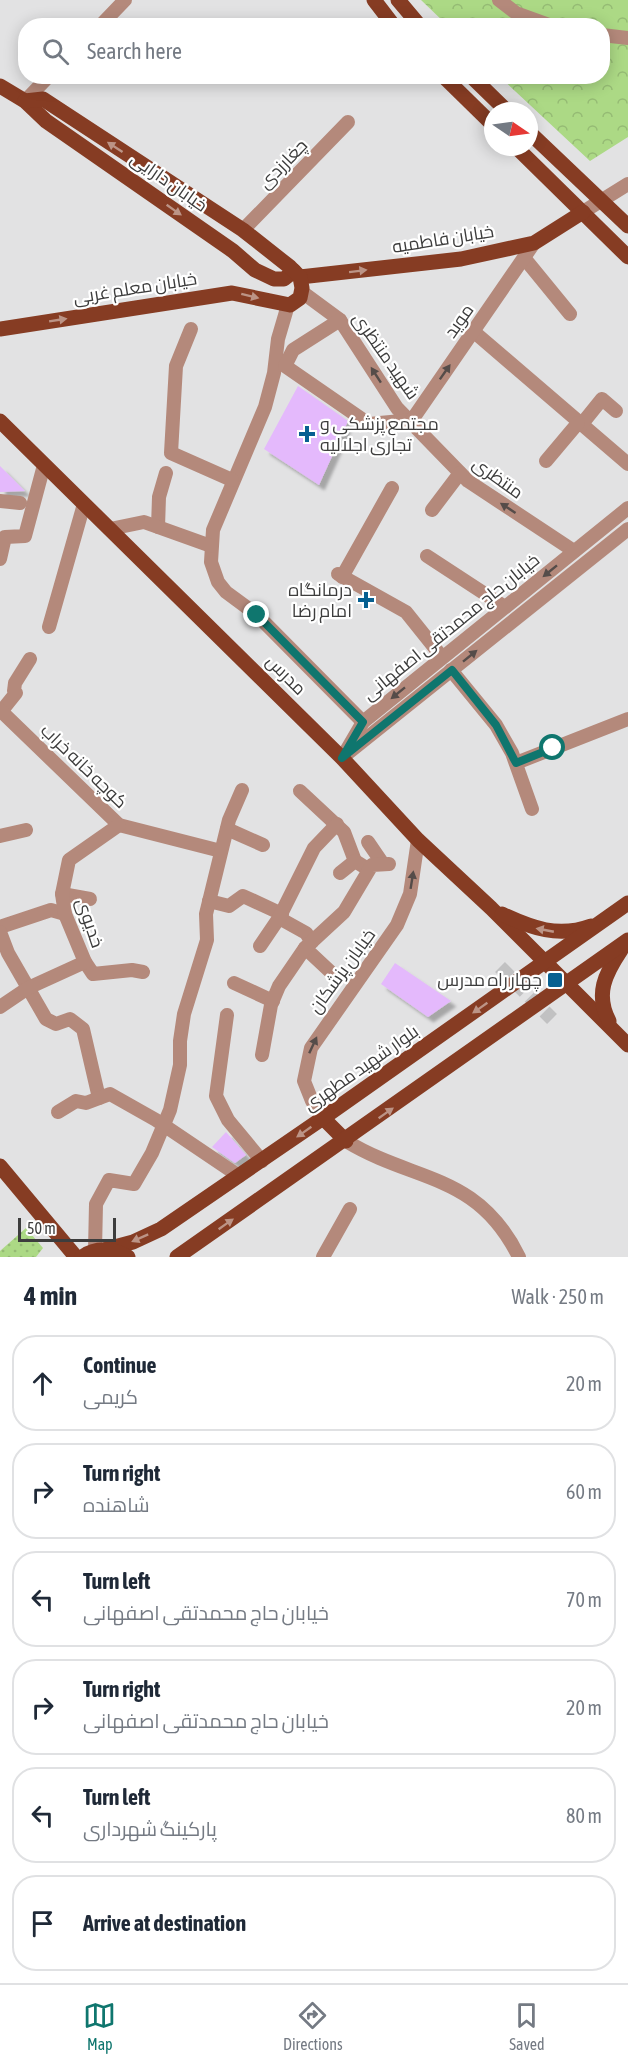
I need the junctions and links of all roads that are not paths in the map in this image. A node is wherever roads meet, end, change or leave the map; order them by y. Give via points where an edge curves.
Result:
1 (125, 0) edge
2 (398, 0) edge
3 (499, 0) edge
4 (382, 3) edge
5 (108, 18) edge
6 (390, 18) edge
7 (413, 18) edge
8 (530, 18) edge
9 (610, 36) edge
10 (628, 38) edge
11 (41, 84) edge
12 (451, 84) edge
13 (479, 84) edge
14 (0, 86) edge
15 (25, 101) junction
16 (498, 102) edge
17 (484, 116) edge
18 (348, 122) dead end
19 (538, 141) edge
20 (525, 156) edge
21 (628, 184) edge
22 (600, 200) junction
23 (583, 217) junction
24 (628, 226) edge
25 (243, 230) junction
26 (256, 241) junction
27 (534, 243) junction
28 (628, 256) edge
29 (242, 258) junction
30 (525, 259) junction
31 (298, 280) junction
32 (281, 304) junction
33 (570, 315) dead end
34 (339, 320) junction
35 (0, 329) edge
36 (191, 329) dead end
37 (473, 332) junction
38 (616, 411) dead end
39 (412, 420) junction
40 (0, 422) edge
41 (579, 424) junction
42 (546, 461) dead end
43 (44, 465) junction
44 (628, 465) edge
45 (166, 473) dead end
46 (460, 473) junction
47 (232, 480) junction
48 (393, 488) dead end
49 (0, 501) edge
50 (20, 503) dead end
51 (84, 504) junction
52 (628, 508) edge
53 (432, 510) dead end
54 (158, 527) junction
55 (110, 529) junction
56 (628, 529) edge
57 (211, 546) junction
58 (574, 551) junction
59 (427, 556) dead end
60 (0, 559) edge
61 (505, 607) junction
62 (49, 627) dead end
63 (442, 657) junction
64 (30, 659) dead end
65 (452, 670) junction
66 (0, 710) edge
67 (628, 718) edge
68 (363, 722) junction
69 (342, 758) junction
70 (516, 763) junction
71 (242, 790) dead end
72 (300, 791) dead end
73 (532, 809) dead end
74 (337, 824) junction
75 (119, 825) junction
76 (226, 829) junction
77 (26, 830) dead end
78 (0, 836) edge
79 (418, 840) junction
80 (368, 842) dead end
81 (263, 845) dead end
82 (221, 851) junction
83 (355, 861) junction
84 (381, 864) junction
85 (340, 873) dead end
86 (62, 894) junction
87 (90, 899) dead end
88 (210, 901) junction
89 (628, 903) edge
90 (491, 908) junction
91 (65, 914) junction
92 (280, 916) junction
93 (602, 922) junction
94 (0, 927) edge
95 (0, 932) edge
96 (627, 940) edge
97 (260, 945) dead end
98 (309, 945) junction
99 (85, 962) junction
100 (545, 962) junction
101 (143, 972) dead end
102 (336, 977) dead end
103 (234, 983) dead end
104 (567, 984) junction
105 (28, 988) junction
106 (273, 1001) junction
107 (0, 1007) edge
108 (227, 1015) dead end
109 (613, 1029) junction
110 (628, 1045) edge
111 (262, 1055) dead end
112 (99, 1098) junction
113 (58, 1112) dead end
114 (323, 1118) junction
115 (165, 1127) junction
116 (346, 1141) junction
117 (262, 1161) junction
118 (2, 1173) edge
119 (239, 1176) junction
120 (350, 1209) dead end
121 (95, 1252) edge
122 (76, 1257) edge
123 (128, 1257) edge
124 (177, 1257) edge
125 (323, 1257) edge
126 (519, 1257) edge

1 - 5 street
2 - 7 main road
3 - 8 street
4 - 6 main road
9 - 10 street
11 - 15 street
12 - 17 main road
13 - 16 main road
14 - 15 main road, خیابان دارایی
25 -> 15 main road, خیابان دارایی via 43,99
15 -> 29 main road, خیابان دارایی via 46,121
18 - 25 street, چغارزدی
19 - 22 main road
20 - 23 main road
21 - 22 street
22 - 23 street
22 - 24 main road
23 - 27 main road, خیابان فاطمیه
23 - 28 main road
25 - 26 main road, خیابان دارایی
26 - 29 main road via 254,254
26 - 31 main road, خیابان دارایی
27 - 30 street, موید
31 -> 27 main road, خیابان فاطمیه via 461,259
29 - 31 main road, خیابان دارایی via 274,279
30 - 33 street
30 - 37 street, موید
31 - 32 main road via 295,303
31 - 34 street, شهید منتظری
35 -> 32 main road, خیابان معلم غربی via 232,293
32 - 47 street via 274,373 265,407
39 -> 34 street, شهید منتظری via 397,408
34 - 39 street via 293,350 285,366 369,424
36 - 47 street via 176,366 171,453
39 -> 37 street, موید
37 - 41 street
38 - 41 street via 602,399
39 - 46 street, منتظری
40 - 43 main road, مدرس
41 - 42 street
41 - 44 street
43 - 51 main road, مدرس
43 - 60 street via 25,536 5,537
45 - 54 street via 159,497
46 - 53 street
58 -> 46 street, منتظری
47 - 57 street
48 - 63 street via 340,575 406,612
49 - 50 street
51 - 55 main road, مدرس
51 - 62 street
52 - 58 street, خیابان حاج محمدتقی اصفهانی
54 - 55 street via 144,522
54 - 57 street
55 - 69 main road, مدرس
65 -> 56 street, خیابان حاج محمدتقی اصفهانی
57 - 68 street via 214,573 226,592 257,615
58 -> 61 street, خیابان حاج محمدتقی اصفهانی
59 - 61 street
61 - 63 street, خیابان حاج محمدتقی اصفهانی
63 -> 68 street, خیابان حاج محمدتقی اصفهانی
64 - 66 street via 15,683 16,693
65 - 69 street, خیابان حاج محمدتقی اصفهانی
65 - 70 street via 496,725
66 - 75 street, کوچه خانه خراب
67 - 70 street
68 - 69 street, خیابان حاج محمدتقی اصفهانی
69 - 79 main road, مدرس
70 - 73 street
71 - 76 street
72 - 74 street
74 - 83 street
74 - 92 street via 314,848
75 - 82 street, کوچه خانه خراب
75 - 86 street, خدیوی via 69,860
76 - 81 street
76 - 82 street
77 - 78 street
79 - 90 main road, مدرس
114 -> 79 street, خیابان پزشکان via 304,1081 311,1048 397,925 410,894
80 - 84 street
82 - 88 street
83 - 84 street via 364,866
83 - 85 street
84 - 98 street via 344,912
86 - 87 street
86 - 91 street, خدیوی
88 - 92 street via 229,906 243,896
88 - 115 street via 207,940 184,1014 180,1065
89 - 93 main road, بلوار شهید مطهری
93 -> 90 main road via 582,929 542,931
90 - 100 main road, مدرس
91 - 94 street via 51,910
91 - 99 street, خدیوی
92 - 97 street
92 - 98 street via 306,933
93 - 100 main road, بلوار شهید مطهری
95 - 105 street
96 - 104 main road
96 - 109 main road via 601,989 601,1006
98 - 102 street
98 - 106 street via 279,986
99 - 101 street via 93,974 132,969
99 - 105 street, خدیوی
100 - 104 main road, مدرس
100 -> 114 main road, بلوار شهید مطهری
103 - 106 street
104 - 109 main road, مدرس
116 -> 104 main road
105 - 107 street, خدیوی
105 - 112 street via 46,1019 56,1024 70,1019 83,1029
106 - 111 street
108 - 117 street via 216,1096 228,1120
109 - 110 main road, مدرس
112 - 113 street via 86,1103 76,1101
112 - 115 street via 110,1094
114 - 116 main road
114 -> 117 main road, بلوار شهید مطهری
115 - 119 street
115 - 121 street via 134,1184 109,1180 96,1204
124 -> 116 main road
116 - 126 street via 369,1155 450,1184 477,1201
117 - 119 main road, بلوار شهید مطهری
118 - 122 main road
119 -> 121 main road, بلوار شهید مطهری via 161,1229 133,1242
120 - 125 street
121 - 123 main road

